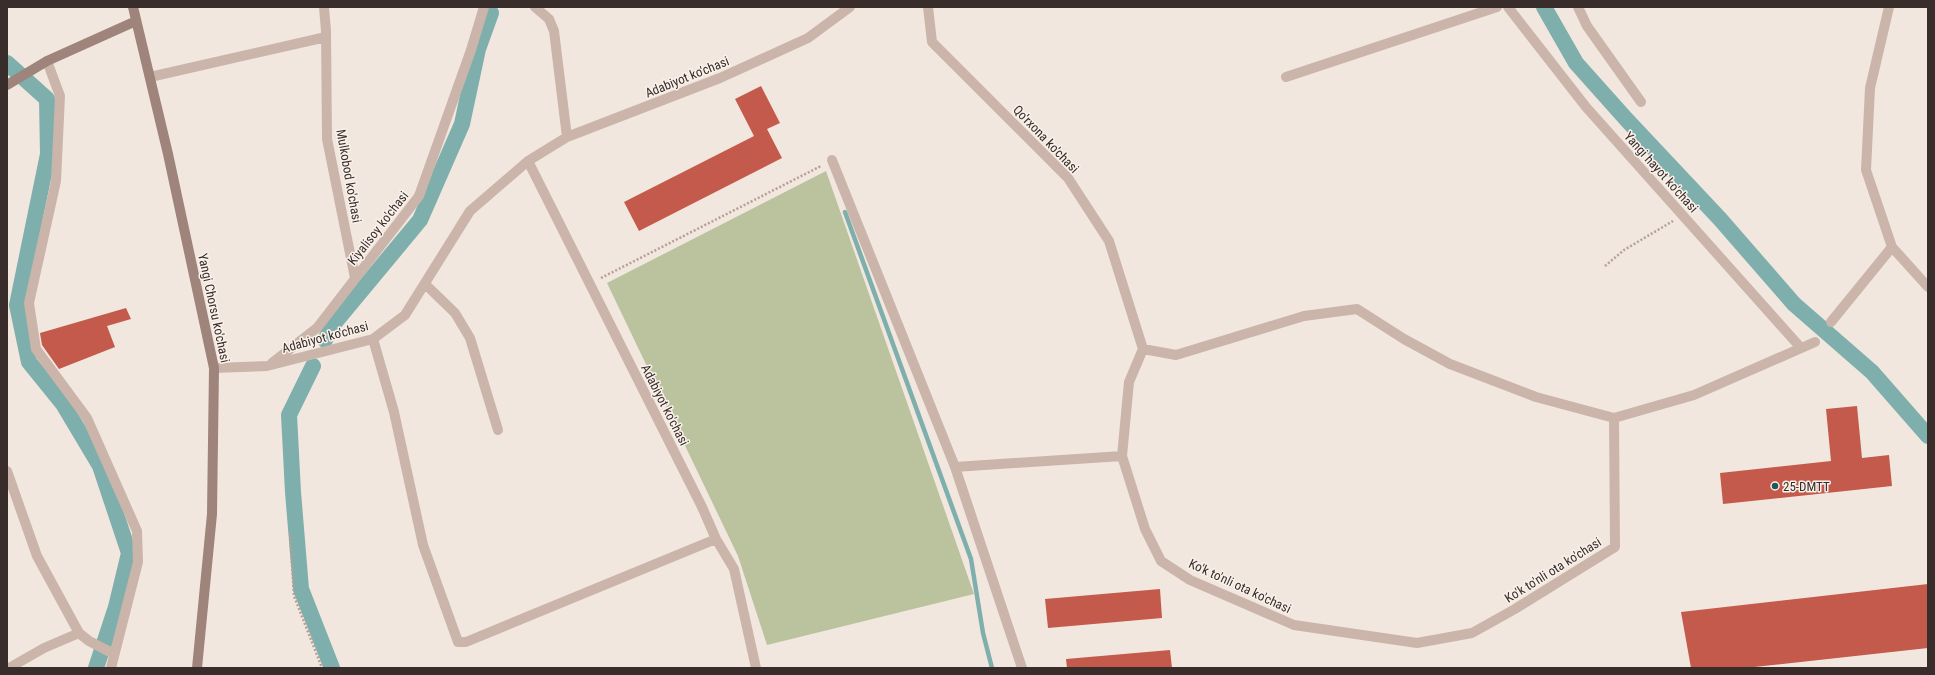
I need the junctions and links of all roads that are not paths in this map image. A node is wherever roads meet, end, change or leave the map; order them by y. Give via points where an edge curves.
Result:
1 (133, 7) edge
2 (324, 7) edge
3 (484, 7) edge
4 (535, 7) edge
5 (850, 7) edge
6 (928, 7) edge
7 (1497, 7) edge
8 (1508, 7) edge
9 (1578, 7) edge
10 (1889, 7) edge
11 (136, 21) junction
12 (326, 37) junction
13 (47, 61) junction
14 (150, 77) junction
15 (1286, 77) dead end
16 (11, 82) edge
17 (1641, 102) dead end
18 (567, 137) junction
19 (832, 160) road end
20 (528, 161) junction
21 (1892, 247) junction
22 (356, 278) junction
23 (425, 284) junction
24 (1928, 287) edge
25 (1831, 322) dead end
26 (373, 339) junction
27 (1815, 342) dead end
28 (1801, 348) junction
29 (1143, 349) junction
30 (267, 366) junction
31 (214, 368) junction
32 (1614, 418) junction
33 (498, 430) dead end
34 (1122, 456) junction
35 (955, 468) junction
36 (7, 471) edge
37 (716, 539) junction
38 (79, 633) junction
39 (114, 654) junction
40 (113, 667) edge
41 (9, 668) edge
42 (197, 668) edge
43 (756, 668) edge
44 (1022, 668) edge

1 - 11 main road, Yangi Chorsu ko'chasi
2 - 12 street, Mulkobod ko'chasi
3 - 22 street, Kiyalisoy ko'chasi via 419,196
4 - 18 street via 549,19 554,31
5 - 18 street, Adabiyot ko'chasi via 808,38 720,78
6 - 29 street, Qo'rxona ko'chasi via 932,42 1068,178 1109,241
7 - 15 street
8 - 28 street, Yangi hayot ko'chasi via 1586,107
9 - 17 street via 1587,26
10 - 21 street via 1870,88 1866,170
11 - 13 main road
11 - 14 main road, Yangi Chorsu ko'chasi
12 - 14 street
12 - 22 street, Mulkobod ko'chasi via 327,139
13 - 16 main road
13 - 39 street via 60,96 56,181 29,303 36,349 87,418 137,532 138,562
14 - 31 main road, Yangi Chorsu ko'chasi
18 - 20 street, Adabiyot ko'chasi
19 - 35 street
20 - 23 street, Adabiyot ko'chasi via 470,211
20 - 37 street, Adabiyot ko'chasi
21 - 24 street
21 - 25 street
22 - 30 street, Kiyalisoy ko'chasi via 317,328
23 - 26 street, Adabiyot ko'chasi via 405,315
23 - 33 street via 455,313 470,338
26 - 30 street, Adabiyot ko'chasi
26 - 37 street via 394,412 423,546 458,642 466,642
27 - 28 street
28 - 32 street via 1694,395
29 - 32 street via 1176,356 1304,316 1357,309 1450,364 1536,397
29 - 34 street, Ko'k to'nli ota ko'chasi via 1129,382
30 - 31 street, Adabiyot ko'chasi
31 - 42 main road, Yangi Chorsu ko'chasi via 212,514
32 - 34 street, Ko'k to'nli ota ko'chasi via 1615,547 1472,633 1417,643 1294,626 1178,573 1161,561 1145,529
34 - 35 street
35 - 44 street
36 - 38 street via 37,556
37 - 43 street, Adabiyot ko'chasi via 734,569
38 - 39 street via 89,642
38 - 41 street via 44,648
39 - 40 street

